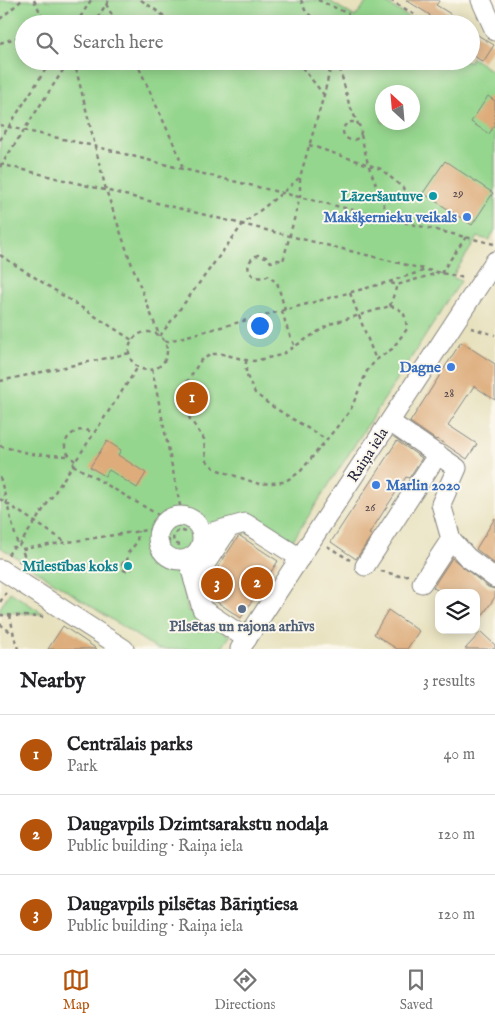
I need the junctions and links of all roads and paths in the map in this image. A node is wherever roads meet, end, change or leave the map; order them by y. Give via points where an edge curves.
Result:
1 (22, 0) edge
2 (34, 0) edge
3 (91, 0) edge
4 (109, 0) edge
5 (141, 0) edge
6 (301, 0) edge
7 (318, 0) edge
8 (390, 0) edge
9 (481, 0) edge
10 (106, 4) junction
11 (349, 14) dead end
12 (42, 15) edge
13 (81, 15) edge
14 (99, 15) edge
15 (112, 15) edge
16 (163, 15) edge
17 (310, 15) edge
18 (415, 15) edge
19 (0, 20) edge
20 (495, 31) edge
21 (15, 38) edge
22 (0, 43) edge
23 (45, 70) edge
24 (63, 70) edge
25 (76, 70) edge
26 (140, 70) edge
27 (304, 70) edge
28 (330, 70) edge
29 (340, 70) edge
30 (324, 95) junction
31 (0, 124) edge
32 (358, 124) junction
33 (8, 127) junction
34 (24, 130) junction
35 (361, 135) junction
36 (0, 140) edge
37 (309, 145) junction
38 (94, 146) junction
39 (368, 164) junction
40 (1, 165) edge
41 (183, 169) junction
42 (300, 177) junction
43 (106, 190) junction
44 (281, 192) junction
45 (409, 193) dead end
46 (300, 197) junction
47 (396, 220) junction
48 (242, 224) junction
49 (290, 235) junction
50 (466, 237) junction
51 (494, 244) edge
52 (0, 254) edge
53 (427, 270) junction
54 (492, 272) edge
55 (440, 273) junction
56 (453, 275) dead end
57 (389, 282) junction
58 (397, 285) junction
59 (350, 293) junction
60 (390, 306) junction
61 (284, 310) junction
62 (358, 315) junction
63 (474, 329) dead end
64 (495, 335) edge
65 (160, 336) junction
66 (132, 340) junction
67 (165, 342) junction
68 (295, 347) junction
69 (130, 353) junction
70 (246, 360) junction
71 (376, 360) junction
72 (138, 367) junction
73 (152, 369) junction
74 (0, 381) edge
75 (390, 422) junction
76 (93, 433) junction
77 (327, 440) junction
78 (0, 446) edge
79 (438, 454) junction
80 (69, 456) junction
81 (75, 461) junction
82 (73, 464) junction
83 (0, 477) edge
84 (0, 499) edge
85 (6, 503) junction
86 (35, 522) junction
87 (171, 528) junction
88 (229, 528) junction
89 (138, 531) junction
90 (201, 532) junction
91 (451, 539) junction
92 (65, 542) junction
93 (325, 545) dead end
94 (18, 547) junction
95 (22, 549) junction
96 (300, 558) junction
97 (184, 560) junction
98 (127, 561) junction
99 (5, 566) edge
100 (365, 566) junction
101 (426, 578) joint
102 (495, 578) edge
103 (194, 581) junction
104 (7, 590) dead end
105 (0, 602) edge
106 (0, 615) edge
107 (10, 615) junction
108 (46, 617) dead end
109 (0, 624) edge
110 (14, 635) junction
111 (244, 644) edge
112 (18, 649) edge
113 (124, 649) edge

1 - 19 path
2 - 12 path
3 - 13 path
4 - 10 path
5 - 16 path
6 - 17 path
7 - 11 path
8 - 18 path
9 - 20 street
10 - 14 path
10 - 15 path
21 - 22 path
23 - 33 path
24 - 34 path
25 - 38 path
26 - 41 path
27 - 30 path
28 - 30 path
29 - 32 path via 348,104
30 - 37 path
31 - 33 path
32 - 35 path
32 - 35 path via 349,123 343,132 351,141
33 - 34 path
33 - 36 path
34 - 38 path
34 - 40 path
35 - 39 path
37 - 39 path
37 - 42 path
38 - 41 path
38 - 43 path
39 - 45 path via 381,170
39 - 47 path via 385,208
40 - 43 path
41 - 44 path
42 - 44 path
42 - 46 path
43 - 48 path
43 - 65 path
44 - 46 path
44 - 48 path
46 - 47 path
46 - 49 path
47 - 50 path
48 - 49 path
48 - 65 path
49 - 53 path
49 - 61 path via 283,261 271,262 258,255 248,266 254,276 269,275 277,282
50 - 51 path
50 - 55 path
52 - 66 path
53 - 55 path
53 - 57 path
54 - 75 street, Raiņa iela
55 - 56 path
55 - 58 path
57 - 58 path
57 - 59 path
58 - 60 path
59 - 61 path
59 - 62 path
60 - 62 path
60 - 71 path via 400,309 406,316 408,328 392,349
61 - 67 path
61 - 68 path
62 - 68 path via 330,324
62 - 71 path
63 - 64 path
65 - 66 path via 142,333
65 - 67 path
66 - 69 path
67 - 73 path via 164,360
68 - 70 path via 282,355
69 - 72 path
69 - 74 path
70 - 77 path via 246,374 255,393
70 - 77 path via 212,354 201,360 183,388 188,416 204,439 206,460 215,469 259,484 284,482 300,472
71 - 77 path via 367,371 350,411
72 - 73 path
72 - 76 path
73 - 87 path
75 - 79 street
75 - 96 street, Raiņa iela
76 - 80 path via 86,430 75,432 67,439 65,447
76 - 81 path
78 - 80 path via 32,454
79 - 91 street via 458,468 441,504
79 - 100 street
80 - 81 path
81 - 82 path
82 - 86 path
82 - 87 path
83 - 85 path
84 - 85 path
85 - 86 path
85 - 94 path
86 - 92 path
86 - 94 path
87 - 89 path
87 - 90 path via 188,534
87 - 90 street via 194,520
87 - 97 path
87 - 97 street via 164,554
88 - 90 street
88 - 96 street via 245,524
88 - 103 street
89 - 92 path
89 - 98 path
90 - 97 street via 202,546 192,557
91 - 101 street
91 - 102 street via 467,557
92 - 95 path
93 - 100 path
94 - 95 path
94 - 99 path via 12,547
95 - 99 path via 24,555
96 - 111 street, Raiņa iela
97 - 103 street
98 - 98 path via 122,565 127,571 132,566
99 - 113 street
100 - 101 path via 400,576
103 - 111 street via 202,609
104 - 105 path
106 - 107 path
107 - 108 path
107 - 110 path
109 - 110 path
110 - 112 path

